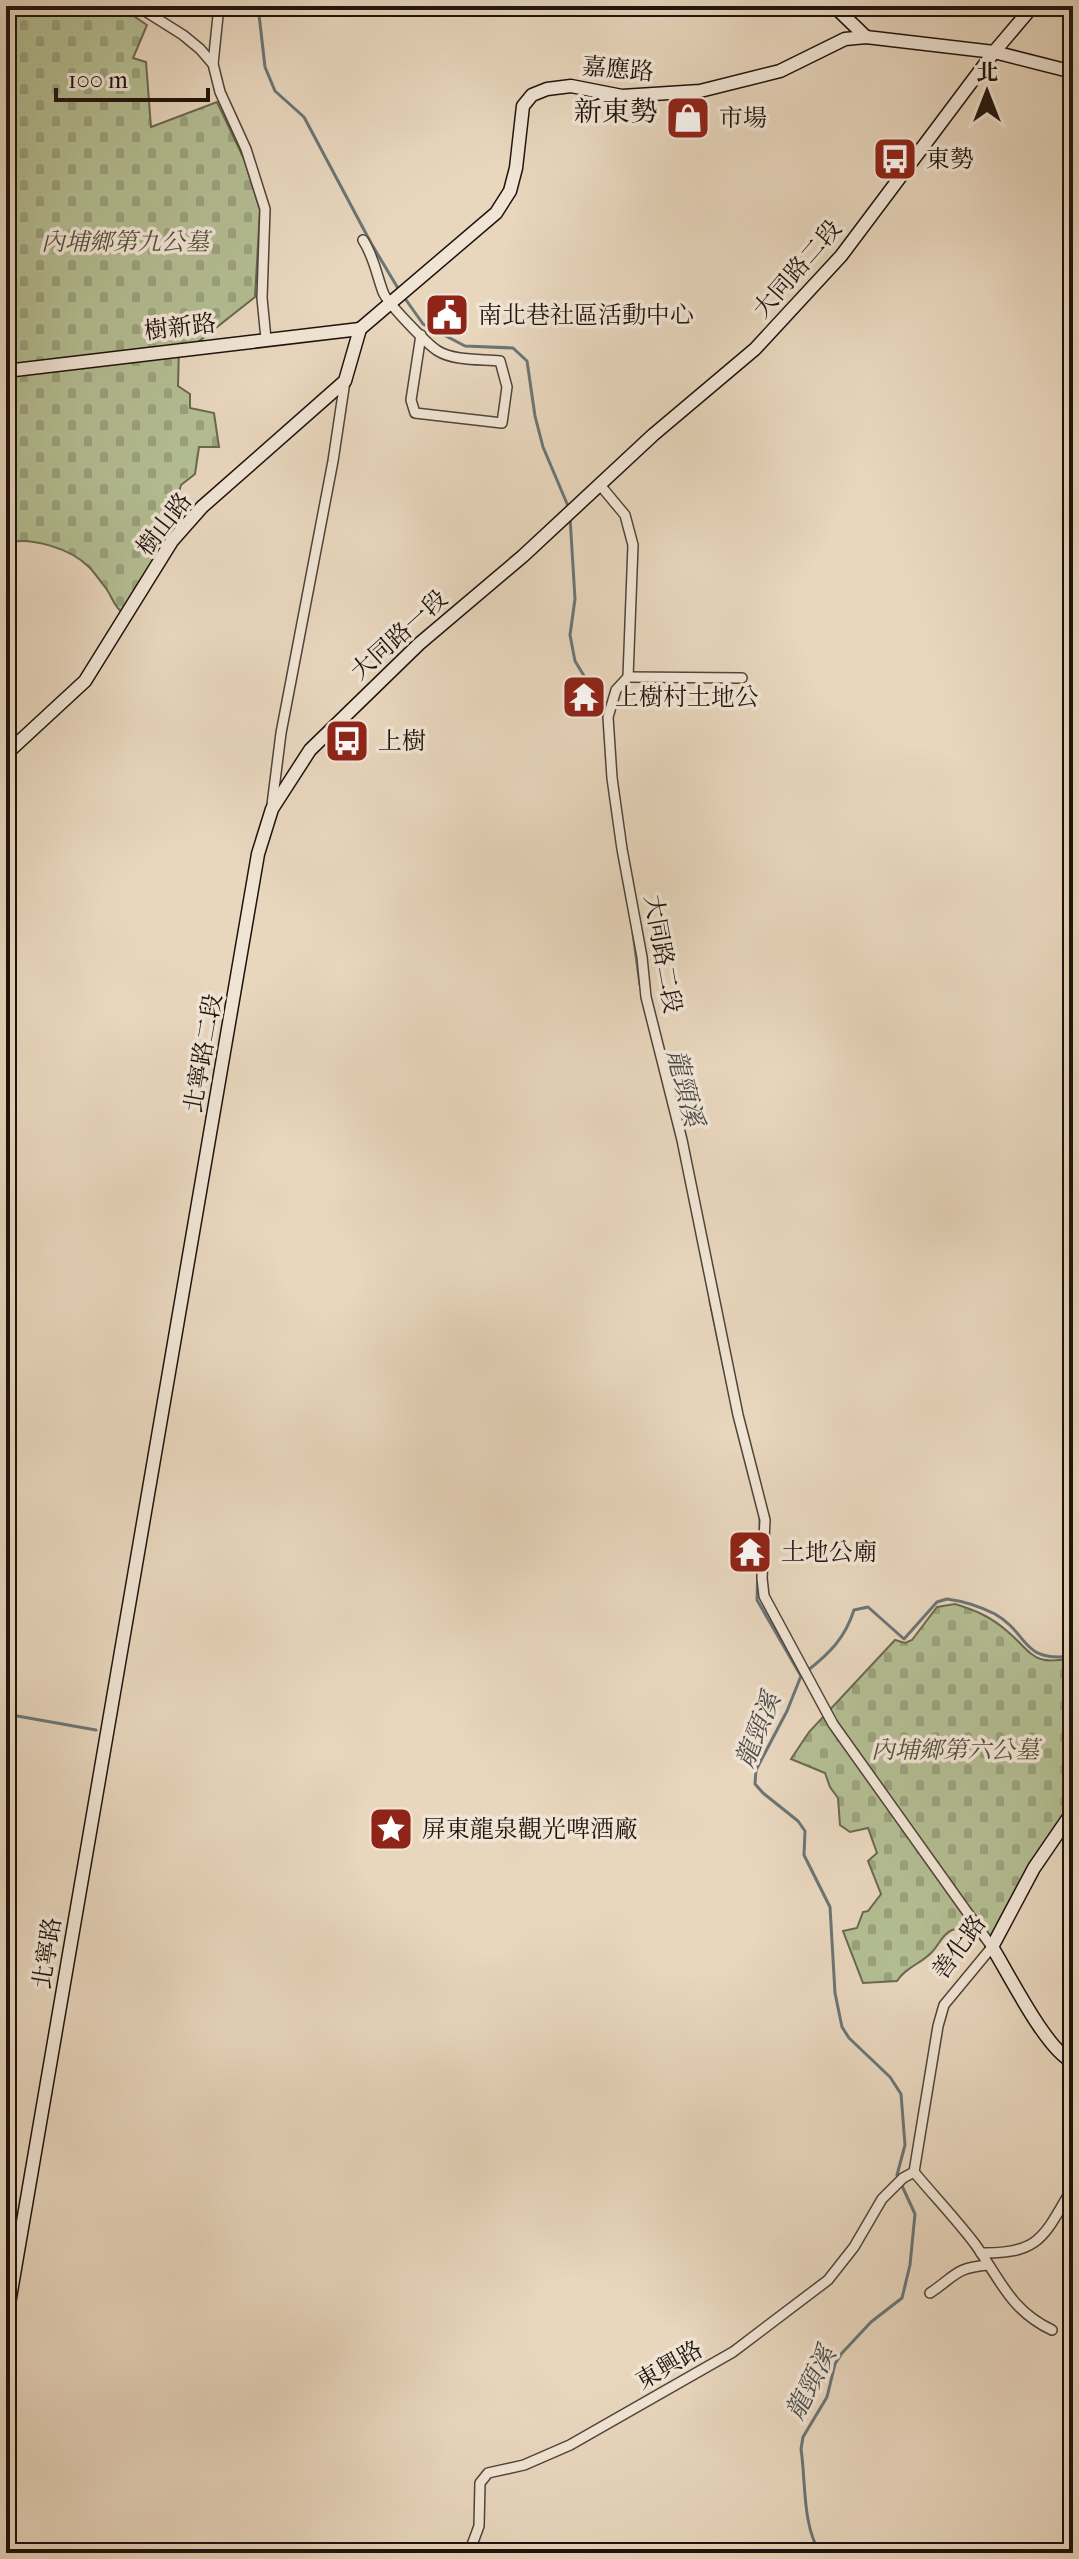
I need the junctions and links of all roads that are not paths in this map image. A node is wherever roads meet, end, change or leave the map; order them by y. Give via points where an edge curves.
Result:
1 (137, 6) edge
2 (219, 6) edge
3 (834, 6) edge
4 (1033, 6) edge
5 (866, 37) junction
6 (994, 52) junction
7 (213, 64) junction
8 (1073, 72) edge
9 (363, 240) dead end
10 (397, 297) junction
11 (360, 329) junction
12 (421, 335) junction
13 (266, 339) junction
14 (6, 371) edge
15 (345, 381) junction
16 (600, 485) junction
17 (569, 513) joint
18 (628, 677) junction
19 (742, 678) dead end
20 (6, 754) edge
21 (272, 809) junction
22 (106, 1735) joint
23 (1073, 1811) edge
24 (992, 1947) junction
25 (1073, 2062) edge
26 (914, 2172) junction
27 (1073, 2187) edge
28 (981, 2253) junction
29 (988, 2265) junction
30 (930, 2293) dead end
31 (6, 2321) edge
32 (1052, 2330) dead end
33 (469, 2553) edge

1 - 7 street via 183,35
2 - 7 street
3 - 5 main road
4 - 6 main road, 大同路二段
5 - 6 main road, 嘉應路
5 - 10 main road, 嘉應路 via 845,39 780,71 700,91 622,96 571,86 532,95 523,106 510,191 496,213
6 - 8 main road, 嘉應路
6 - 16 main road, 大同路二段 via 841,256 755,349
7 - 13 street via 265,209
9 - 10 street via 384,294
10 - 11 main road, 嘉應路
10 - 12 street
11 - 13 main road, 樹新路
11 - 15 main road
12 - 12 street via 438,352 500,361 507,387 502,423 415,413 411,400
13 - 14 main road, 樹新路
15 - 20 main road, 樹山路 via 202,507 172,541 85,681
15 - 21 street, 北寧路二段
16 - 17 main road, 大同路二段
16 - 18 street, 大同路二段 via 625,515 633,545
17 - 21 main road, 大同路一段 via 374,685 310,750
18 - 19 street
18 - 24 street, 大同路二段 via 616,690 608,717 612,778 646,997 765,1520 764,1596 833,1724
21 - 22 main road, 北寧路二段 via 258,854
22 - 31 main road, 北寧路
23 - 24 main road, 善化路 via 1034,1868
24 - 25 main road via 1050,2042
24 - 26 street, 善化路 via 944,2005
26 - 28 street
26 - 33 street, 東興路 via 882,2199 828,2280 733,2352 570,2445 524,2465 488,2473 480,2483 479,2526
27 - 28 street via 1032,2246
28 - 29 street
29 - 30 street via 954,2272
29 - 32 street via 1015,2305

